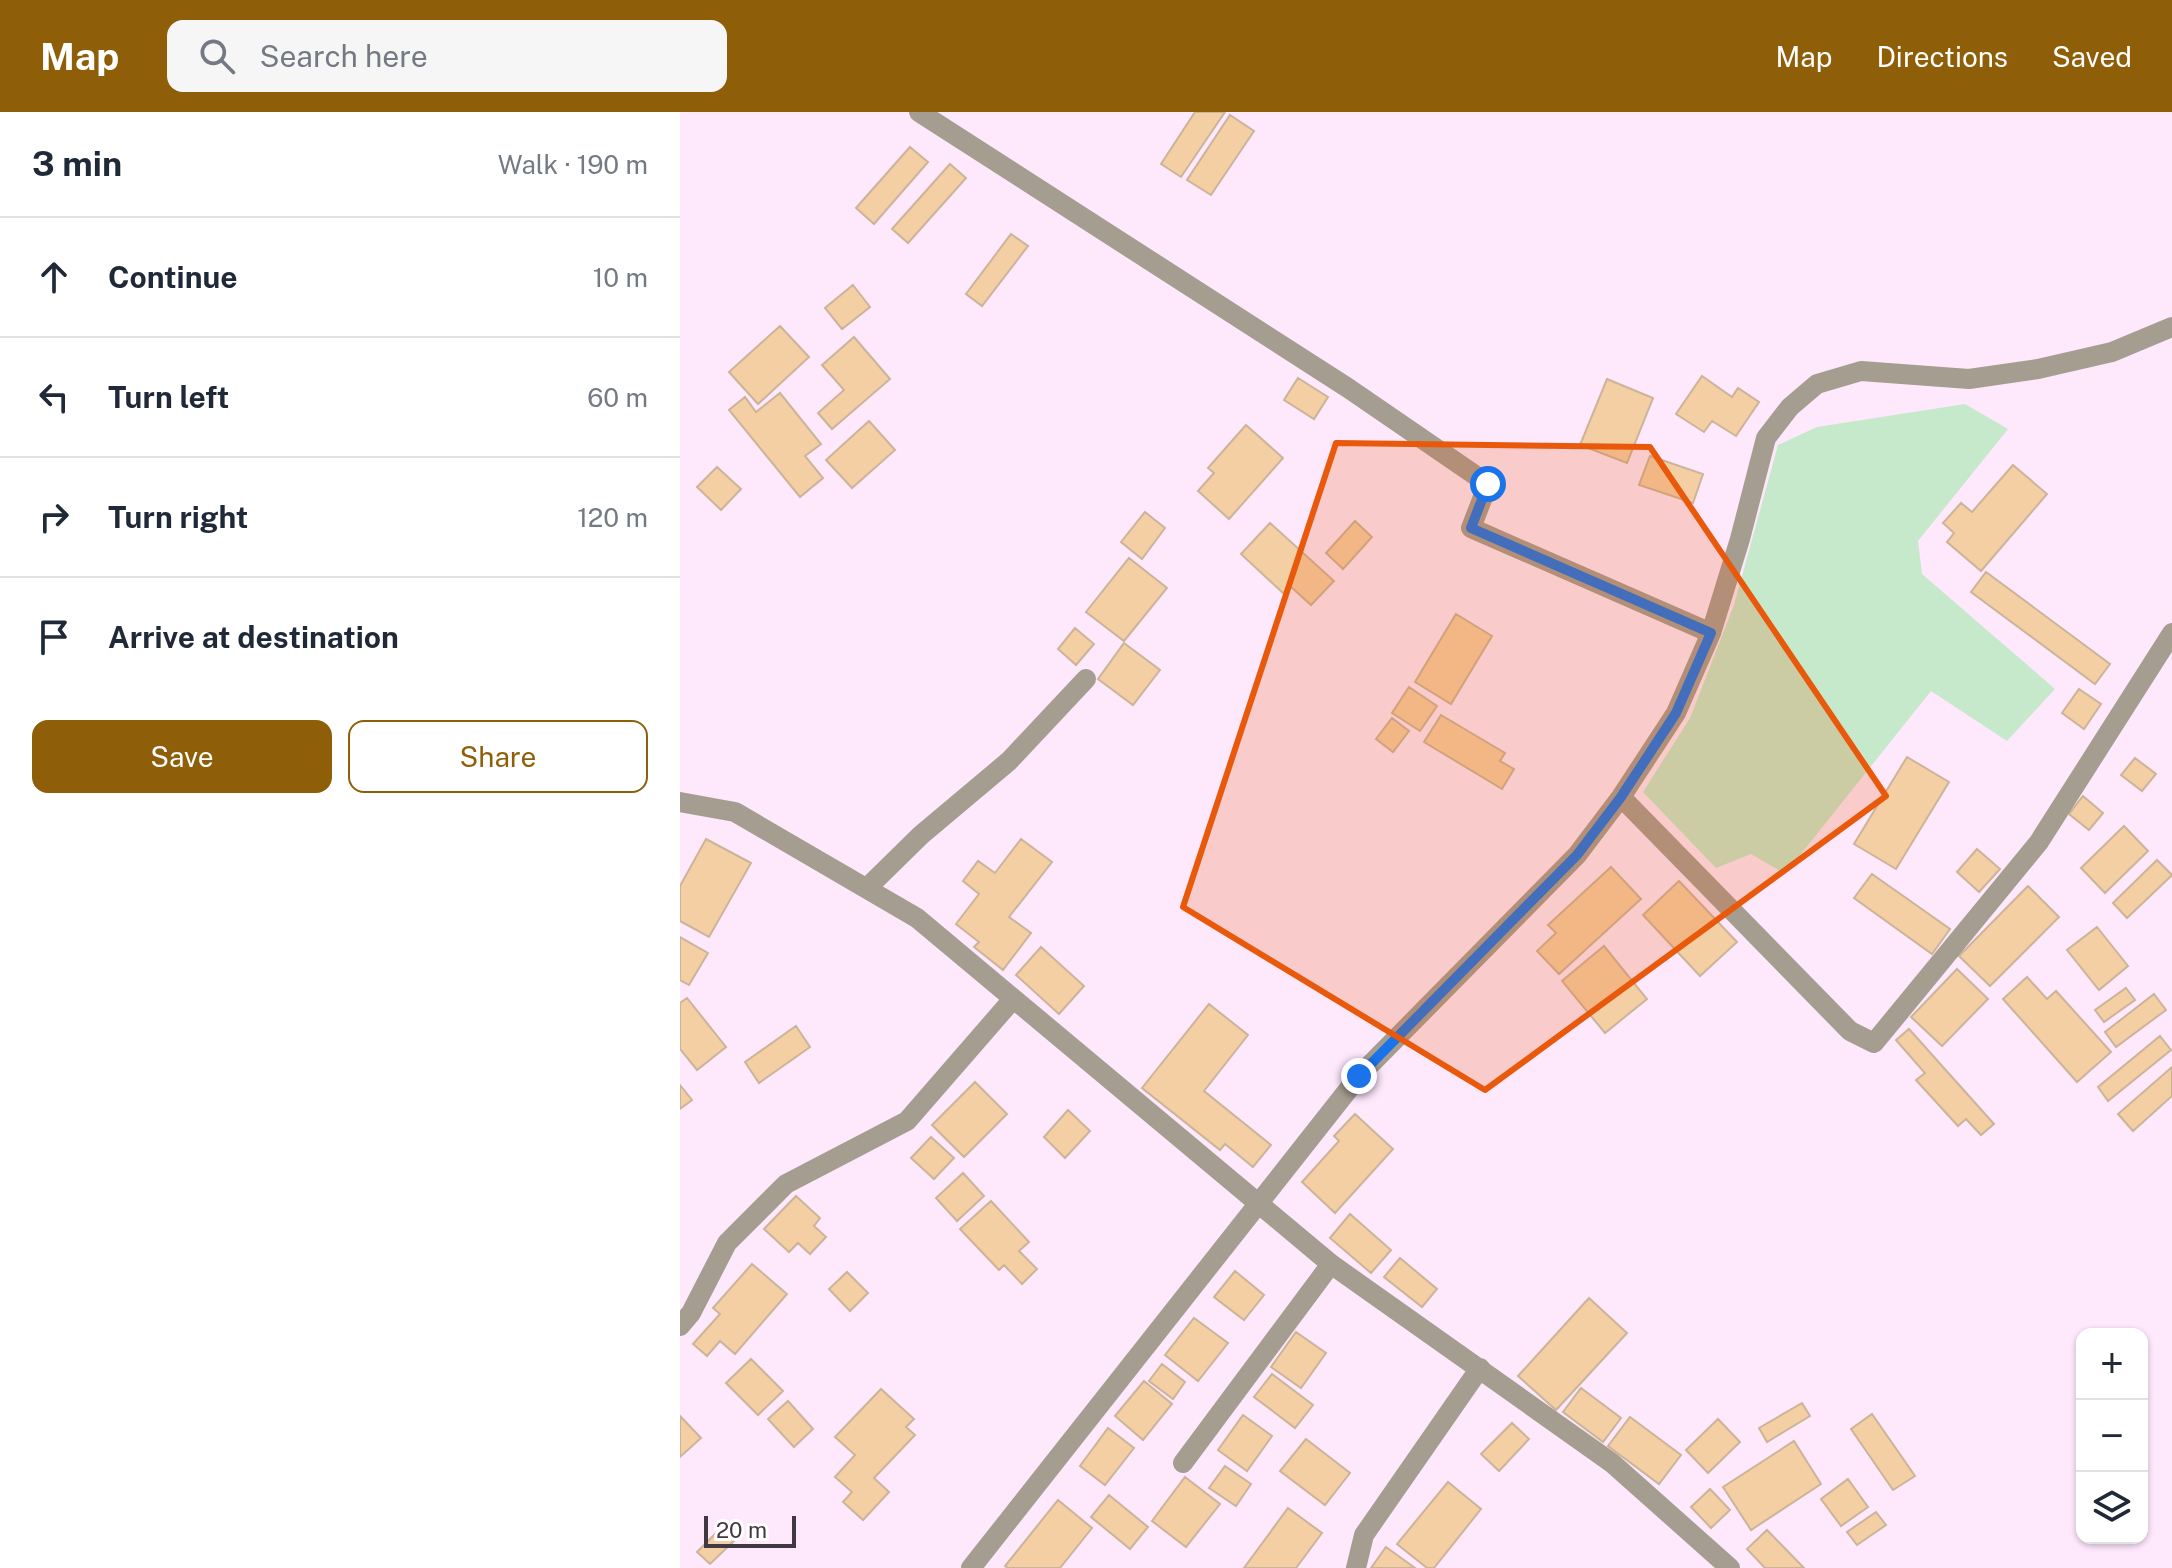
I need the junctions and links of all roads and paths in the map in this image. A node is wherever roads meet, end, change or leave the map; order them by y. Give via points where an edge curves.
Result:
1 (919, 112) edge
2 (2172, 327) edge
3 (1711, 633) junction
4 (2172, 633) edge
5 (1086, 679) dead end
6 (1621, 797) junction
7 (680, 802) edge
8 (867, 888) junction
9 (1013, 999) junction
10 (1258, 1204) junction
11 (1331, 1264) junction
12 (680, 1326) edge
13 (1480, 1368) junction
14 (1183, 1463) dead end
15 (975, 1567) edge
16 (1356, 1568) edge
17 (1730, 1568) edge

1 - 3 street via 1488,484 1471,528
2 - 3 street via 2112,352 2038,369 1969,379 1861,371 1817,384 1766,438
3 - 6 street via 1676,713
4 - 6 street via 2039,842 1874,1043 1850,1031
5 - 8 street via 1009,761
6 - 10 street via 1577,855 1359,1076
7 - 8 street via 735,812
8 - 9 street via 917,918
9 - 10 street
9 - 12 street via 907,1121 786,1184 727,1243
10 - 11 street
10 - 15 street
11 - 13 street
11 - 14 street
13 - 16 street via 1364,1535
13 - 17 street via 1612,1463

